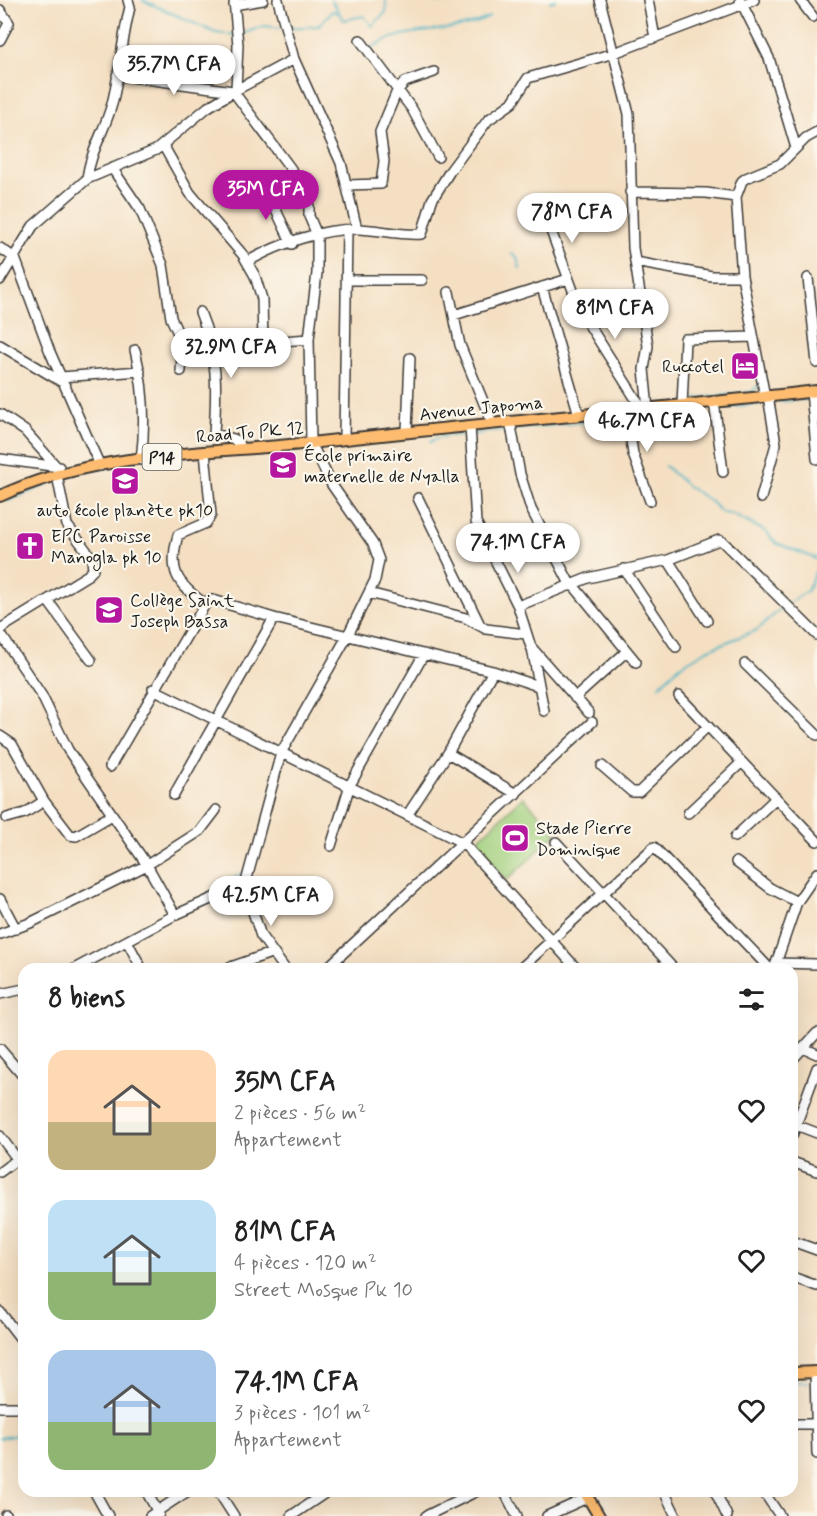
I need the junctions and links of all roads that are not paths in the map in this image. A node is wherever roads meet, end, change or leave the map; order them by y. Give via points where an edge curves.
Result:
1 (128, 0) edge
2 (263, 0) edge
3 (278, 0) edge
4 (600, 0) edge
5 (648, 0) edge
6 (754, 0) edge
7 (800, 0) edge
8 (234, 3) edge
9 (741, 3) edge
10 (0, 10) edge
11 (813, 17) dead end
12 (655, 38) junction
13 (0, 40) edge
14 (360, 40) dead end
15 (614, 53) junction
16 (294, 59) junction
17 (434, 72) dead end
18 (117, 75) junction
19 (235, 90) junction
20 (397, 91) junction
21 (817, 132) edge
22 (163, 145) junction
23 (796, 148) junction
24 (438, 157) dead end
25 (112, 168) junction
26 (87, 178) junction
27 (346, 185) junction
28 (265, 187) dead end
29 (630, 192) junction
30 (736, 197) junction
31 (547, 220) dead end
32 (357, 229) junction
33 (347, 230) junction
34 (317, 235) junction
35 (292, 244) junction
36 (0, 248) edge
37 (15, 258) junction
38 (247, 262) junction
39 (635, 262) junction
40 (742, 276) junction
41 (808, 278) dead end
42 (568, 279) junction
43 (0, 280) edge
44 (346, 280) junction
45 (422, 280) dead end
46 (542, 287) junction
47 (448, 292) dead end
48 (200, 312) dead end
49 (453, 315) junction
50 (753, 337) junction
51 (309, 339) junction
52 (210, 341) junction
53 (263, 343) junction
54 (0, 345) edge
55 (135, 350) dead end
56 (411, 358) dead end
57 (817, 363) edge
58 (140, 371) junction
59 (181, 371) dead end
60 (62, 380) junction
61 (814, 391) edge
62 (766, 396) junction
63 (714, 401) junction
64 (682, 405) junction
65 (645, 409) junction
66 (627, 411) junction
67 (0, 414) edge
68 (579, 415) junction
69 (510, 420) junction
70 (492, 423) junction
71 (470, 426) junction
72 (407, 431) junction
73 (344, 439) junction
74 (328, 440) joint
75 (311, 443) junction
76 (242, 448) junction
77 (205, 452) junction
78 (0, 459) edge
79 (817, 459) edge
80 (141, 460) junction
81 (100, 466) junction
82 (57, 471) junction
83 (723, 472) dead end
84 (0, 496) edge
85 (418, 498) dead end
86 (761, 498) dead end
87 (650, 501) dead end
88 (668, 560) junction
89 (624, 569) junction
90 (572, 586) junction
91 (369, 593) junction
92 (48, 601) junction
93 (205, 604) junction
94 (518, 606) junction
95 (274, 618) junction
96 (707, 621) dead end
97 (481, 628) junction
98 (0, 631) edge
99 (526, 634) junction
100 (348, 635) junction
101 (817, 635) edge
102 (531, 646) junction
103 (676, 647) dead end
104 (627, 651) junction
105 (424, 654) junction
106 (91, 660) dead end
107 (636, 662) dead end
108 (745, 664) dead end
109 (493, 671) junction
110 (538, 686) junction
111 (153, 689) junction
112 (679, 696) dead end
113 (575, 698) junction
114 (544, 711) dead end
115 (216, 721) junction
116 (708, 726) junction
117 (817, 735) edge
118 (0, 736) edge
119 (281, 753) junction
120 (448, 753) junction
121 (742, 762) junction
122 (602, 766) dead end
123 (111, 767) dead end
124 (350, 785) junction
125 (516, 794) junction
126 (174, 795) dead end
127 (776, 798) junction
128 (44, 801) junction
129 (216, 810) dead end
130 (688, 813) dead end
131 (408, 814) junction
132 (112, 815) junction
133 (7, 818) dead end
134 (735, 837) dead end
135 (817, 841) edge
136 (556, 842) dead end
137 (463, 843) junction
138 (331, 846) dead end
139 (736, 862) dead end
140 (147, 865) junction
141 (817, 873) edge
142 (244, 886) junction
143 (604, 892) junction
144 (0, 899) edge
145 (797, 902) junction
146 (175, 915) junction
147 (16, 929) junction
148 (0, 934) edge
149 (127, 941) junction
150 (550, 941) junction
151 (271, 952) junction
152 (85, 963) edge
153 (139, 963) edge
154 (241, 963) edge
155 (280, 963) edge
156 (333, 963) edge
157 (526, 963) edge
158 (571, 963) edge
159 (669, 963) edge
160 (769, 963) edge
161 (774, 963) edge
162 (817, 964) edge
163 (798, 965) edge
164 (18, 990) edge
165 (0, 994) edge
166 (817, 1034) edge
167 (803, 1048) junction
168 (0, 1049) edge
169 (798, 1053) edge
170 (817, 1054) edge
171 (18, 1063) edge
172 (13, 1065) junction
173 (817, 1068) edge
174 (18, 1070) edge
175 (813, 1091) edge
176 (798, 1121) edge
177 (798, 1126) edge
178 (817, 1133) edge
179 (0, 1136) edge
180 (18, 1153) edge
181 (18, 1158) edge
182 (798, 1164) edge
183 (817, 1171) edge
184 (0, 1172) edge
185 (798, 1243) edge
186 (817, 1250) edge
187 (798, 1279) edge
188 (817, 1286) edge
189 (0, 1312) edge
190 (18, 1335) edge
191 (816, 1372) edge
192 (798, 1373) edge
193 (0, 1407) edge
194 (17, 1407) dead end
195 (798, 1424) edge
196 (817, 1424) edge
197 (817, 1454) edge
198 (97, 1497) edge
199 (149, 1497) edge
200 (180, 1497) edge
201 (222, 1497) edge
202 (319, 1497) edge
203 (465, 1497) edge
204 (507, 1497) edge
205 (581, 1497) edge
206 (588, 1497) edge
207 (667, 1497) edge
208 (718, 1497) edge
209 (767, 1497) edge
210 (156, 1514) edge
211 (108, 1516) edge
212 (234, 1516) edge
213 (291, 1516) edge
214 (426, 1516) edge
215 (517, 1516) edge
216 (547, 1516) edge
217 (599, 1516) edge
218 (676, 1516) edge
219 (728, 1516) edge
220 (780, 1516) edge

1 - 18 street
2 - 8 street
3 - 16 street
4 - 15 street
5 - 12 street
6 - 9 street
7 - 11 street
8 - 19 street via 238,45
9 - 12 street
9 - 23 street via 772,65
10 - 13 street via 9,23
12 - 15 street
14 - 20 street
15 - 29 street via 629,114
15 - 32 street via 528,78 512,103 489,120 450,171 432,200 422,234
16 - 19 street
16 - 27 street via 335,148
17 - 20 street via 405,82
18 - 19 street
18 - 26 street via 112,105 91,156
19 - 22 street
19 - 34 street via 291,169 309,206
20 - 24 street via 412,109
20 - 27 street via 380,132 384,161 381,184
21 - 23 street
22 - 25 street
22 - 38 street via 190,193
23 - 30 street via 780,164 746,177
25 - 26 street
25 - 59 street via 140,209 163,265 171,318 183,344
26 - 37 street via 33,226
27 - 32 street
28 - 35 street
29 - 30 street
29 - 39 street
30 - 40 street
31 - 42 street
32 - 33 street
33 - 34 street
33 - 44 street
34 - 35 street
34 - 51 street
35 - 38 street
36 - 37 street
37 - 43 street
37 - 60 street
38 - 53 street via 262,299
39 - 40 street via 712,276
39 - 65 street via 648,346
40 - 50 street
41 - 57 street
42 - 46 street
42 - 65 street via 581,312
44 - 45 street
44 - 73 street
46 - 49 street
46 - 68 street
47 - 49 street
48 - 52 street
49 - 70 street via 460,345
50 - 62 street
50 - 64 street via 685,339
51 - 53 street
51 - 75 street
52 - 53 street
52 - 76 street via 218,379 214,434 234,439
54 - 60 street
55 - 58 street
56 - 72 street
58 - 60 street
58 - 80 street via 145,424
60 - 81 street
61 - 62 main road, Avenue Japoma / P14
61 - 79 street
62 - 63 main road, Avenue Japoma / P14
62 - 86 street via 776,444
63 - 64 main road, Avenue Japoma / P14
63 - 83 street
64 - 65 main road, Avenue Japoma / P14
65 - 66 main road, Avenue Japoma / P14
66 - 68 main road, Avenue Japoma / P14
66 - 87 street via 635,461
67 - 82 street via 30,436
68 - 69 main road, Avenue Japoma / P14
69 - 70 main road, Avenue Japoma / P14
69 - 90 street via 531,509
70 - 71 main road, Avenue Japoma / P14
71 - 72 main road, Avenue Japoma / P14
71 - 94 street via 476,522
72 - 73 main road, Avenue Japoma / P14
73 - 74 main road, Avenue Japoma / P14
74 - 75 main road, Road To PK 12 / P14
75 - 76 main road, Road To PK 12 / P14
75 - 91 street via 332,485 377,552 378,569
76 - 77 main road, Road To PK 12 / P14
77 - 80 main road, Road To PK 12 / P14
77 - 93 street via 211,515 206,523 178,535 174,572 180,585
78 - 82 street
80 - 81 main road, Road To PK 12 / P14
81 - 82 main road, Road To PK 12 / P14
82 - 84 main road, Road To PK 12 / P14
82 - 92 street via 67,525 93,564 88,575
85 - 97 street
88 - 89 street
88 - 96 street
88 - 101 street via 721,540
89 - 90 street
89 - 103 street
90 - 94 street
90 - 104 street
91 - 97 street via 466,618
91 - 100 street
92 - 98 street
92 - 106 street
93 - 95 street via 213,600
93 - 111 street
94 - 99 street
95 - 100 street
95 - 115 street
97 - 99 street
98 - 132 street via 42,696 68,750
99 - 102 street
100 - 105 street
100 - 119 street
102 - 110 street
102 - 113 street
104 - 107 street
104 - 113 street
105 - 109 street
105 - 124 street
108 - 117 street
109 - 110 street
109 - 120 street
110 - 114 street
111 - 115 street
111 - 123 street
112 - 116 street
113 - 125 street via 591,718
115 - 119 street
115 - 126 street
116 - 121 street
116 - 122 street via 636,793
118 - 128 street via 12,744
119 - 124 street
119 - 142 street
120 - 125 street
120 - 131 street
121 - 127 street
121 - 130 street
124 - 131 street
124 - 138 street
125 - 137 street
127 - 134 street
127 - 135 street
128 - 132 street via 73,836
128 - 133 street
129 - 140 street via 200,831
131 - 137 street
132 - 140 street
136 - 143 street
137 - 150 street
137 - 156 street
139 - 145 street via 770,888
140 - 146 street
140 - 147 street
141 - 145 street
142 - 146 street
142 - 151 street via 255,924
143 - 150 street
143 - 159 street
143 - 160 street via 654,847
144 - 147 street
145 - 161 street
146 - 149 street
147 - 148 street
149 - 152 street
149 - 153 street
150 - 157 street
150 - 158 street
151 - 154 street
151 - 155 street
162 - 163 street
164 - 165 street
166 - 167 street
167 - 169 street
167 - 170 street
168 - 172 street
171 - 172 street
172 - 174 street
173 - 175 street
175 - 176 street
177 - 178 street
179 - 180 street
181 - 184 street
182 - 183 street
185 - 186 street
187 - 188 street
189 - 190 street
191 - 192 main road
191 - 196 street
193 - 194 street
195 - 196 street
196 - 197 street
198 - 211 street
199 - 210 street
200 - 210 street
201 - 212 street
202 - 213 street
203 - 214 street
204 - 215 street
205 - 216 street
206 - 217 main road
207 - 218 street
208 - 219 street
209 - 220 street

